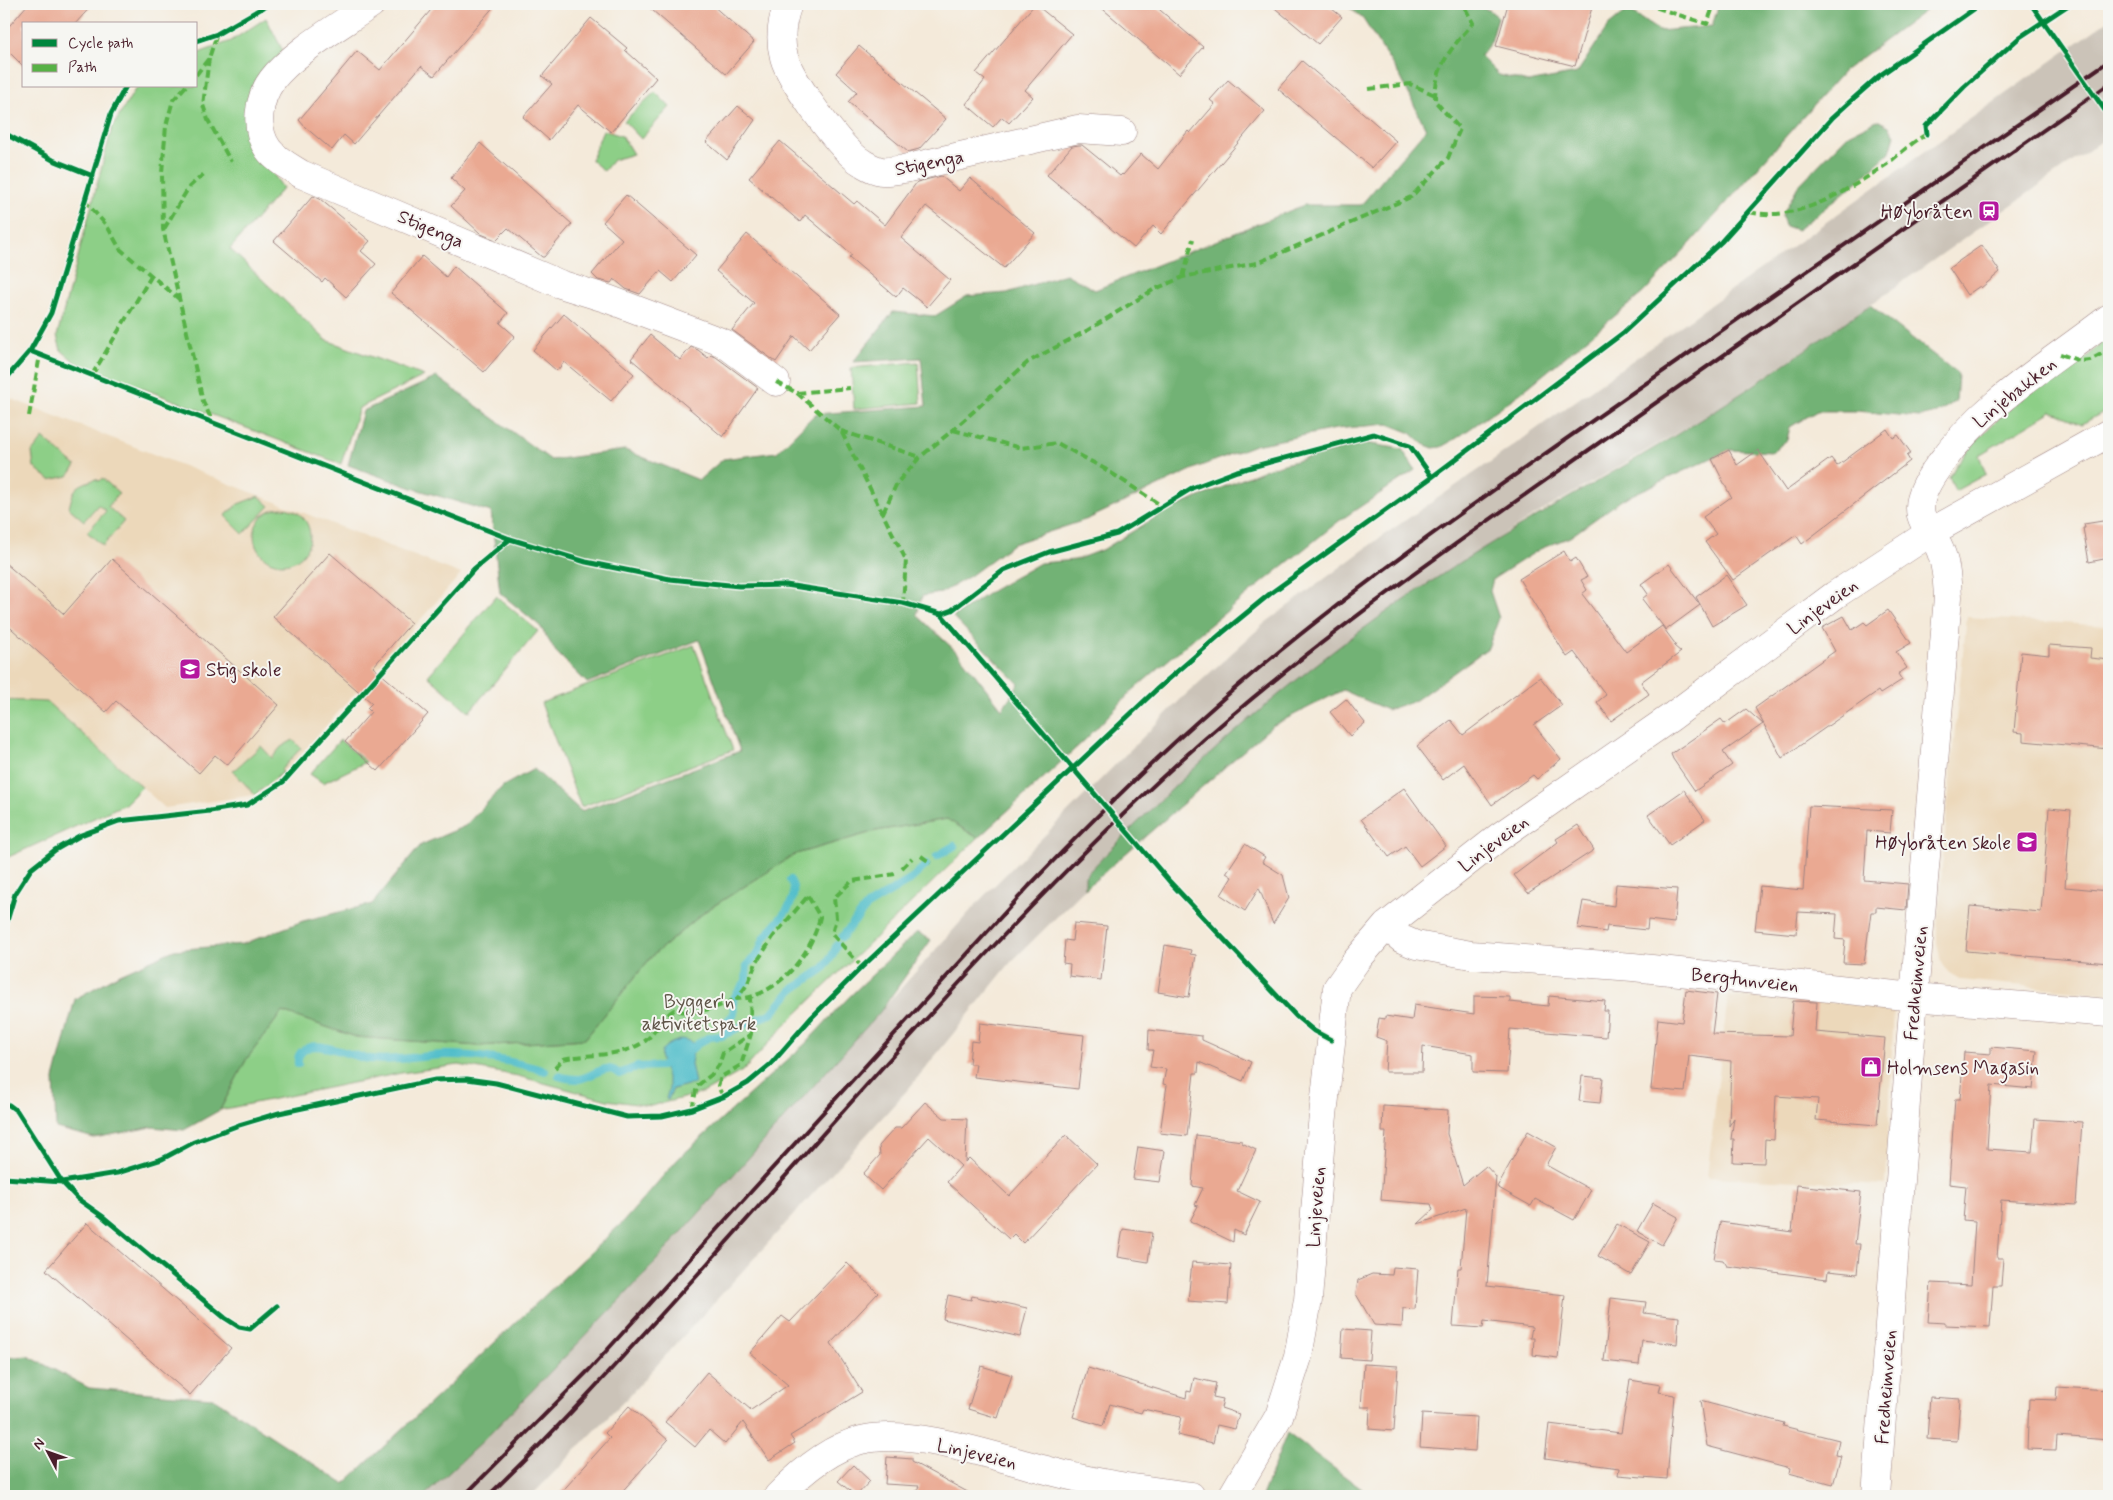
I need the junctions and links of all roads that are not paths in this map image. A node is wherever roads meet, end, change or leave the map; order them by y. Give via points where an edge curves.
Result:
1 (371, 4) edge
2 (788, 4) edge
3 (1122, 132) dead end
4 (2109, 318) edge
5 (776, 382) dead end
6 (2109, 433) edge
7 (1930, 532) junction
8 (1386, 926) junction
9 (1914, 997) junction
10 (2109, 1013) edge
11 (778, 1496) edge
12 (1191, 1496) edge
13 (1232, 1496) edge
14 (1876, 1496) edge

1 - 5 street, Stigenga via 298,55 271,81 263,98 260,121 263,139 277,158 301,174 560,284 724,343
2 - 3 street, Stigenga via 782,33 784,57 794,76 830,130 852,155 881,171 904,169 1078,129
4 - 7 street, Linjebakken via 1999,400 1947,454 1931,476 1920,506 1920,516
6 - 7 street, Linjeveien
7 - 8 street, Linjeveien via 1835,595 1670,718 1499,837
7 - 9 street, Fredheimveien via 1944,564 1948,597
8 - 9 street, Bergtunveien via 1416,945 1471,955 1633,967
8 - 13 street, Linjeveien via 1337,988 1308,1300 1298,1357 1279,1416
9 - 10 street, Bergtunveien
9 - 14 street, Fredheimveien
11 - 12 street, Linjeveien via 814,1464 836,1450 860,1440 887,1436 938,1443 1094,1481

